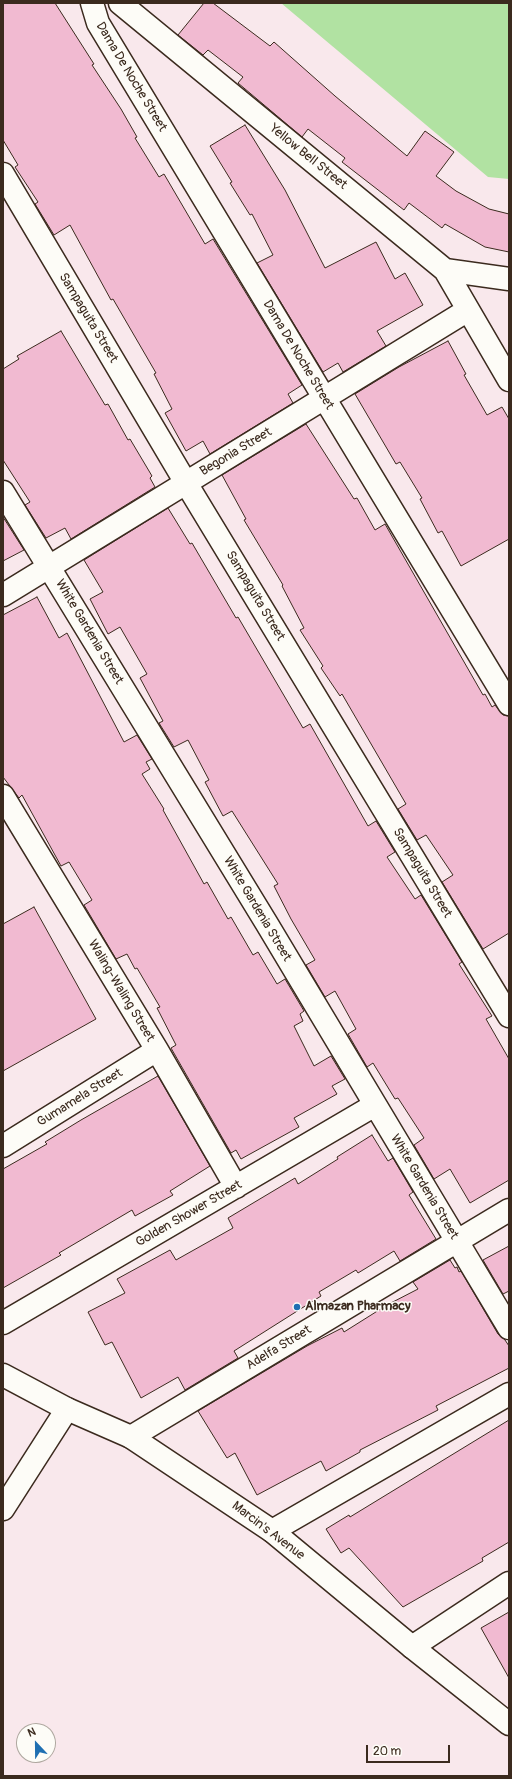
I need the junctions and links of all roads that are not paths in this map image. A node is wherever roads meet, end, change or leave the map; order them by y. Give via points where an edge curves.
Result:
1 (92, 3) edge
2 (120, 3) edge
3 (3, 174) edge
4 (445, 270) junction
5 (509, 279) edge
6 (468, 310) junction
7 (509, 380) edge
8 (324, 398) junction
9 (186, 483) junction
10 (3, 492) edge
11 (49, 567) junction
12 (3, 595) edge
13 (509, 704) edge
14 (3, 796) edge
15 (509, 1016) edge
16 (157, 1050) junction
17 (375, 1105) junction
18 (3, 1146) edge
19 (236, 1187) junction
20 (509, 1210) edge
21 (456, 1242) junction
22 (3, 1322) edge
23 (509, 1328) edge
24 (3, 1375) edge
25 (509, 1394) edge
26 (67, 1409) junction
27 (131, 1437) junction
28 (3, 1509) edge
29 (272, 1531) junction
30 (509, 1583) edge
31 (412, 1647) junction
32 (509, 1724) edge

1 - 8 street, Dama De Noche Street via 98,23
2 - 4 street, Yellow Bell Street
3 - 9 street, Sampaguita Street
4 - 5 street
4 - 6 street
6 - 7 street
6 - 8 street, Begonia Street
8 - 9 street, Begonia Street
8 - 13 street, Dama De Noche Street
9 - 11 street, Begonia Street
9 - 15 street, Sampaguita Street
10 - 11 street, White Gardenia Street
11 - 12 street, Begonia Street
11 - 17 street, White Gardenia Street
14 - 16 street, Waling-Waling Street
16 - 18 street, Gumamela Street
16 - 19 street, Waling-Waling Street
17 - 19 street, Golden Shower Street
17 - 21 street, White Gardenia Street
19 - 22 street, Golden Shower Street
20 - 21 street, Adelfa Street
21 - 23 street, White Gardenia Street
21 - 27 street, Adelfa Street
24 - 26 street, Marcin's Avenue
25 - 29 street
26 - 27 street, Marcin's Avenue
26 - 28 street
27 - 29 street, Marcin's Avenue
29 - 31 street, Marcin's Avenue
30 - 31 street
31 - 32 street, Marcin's Avenue

